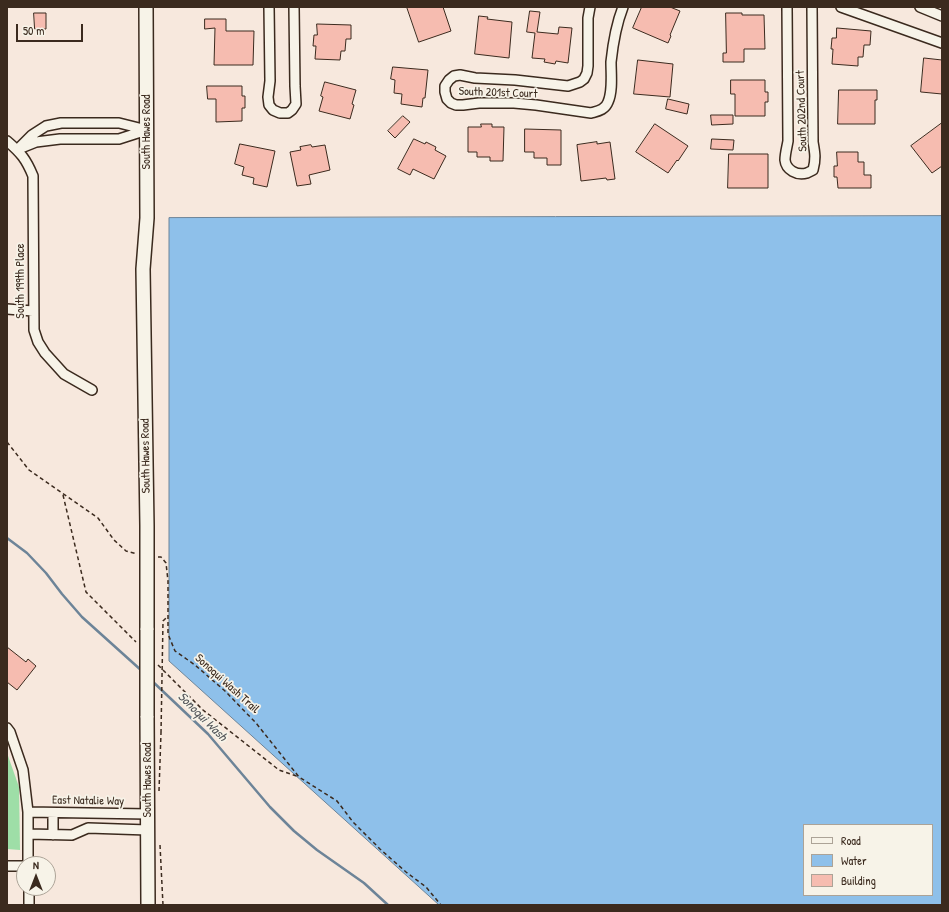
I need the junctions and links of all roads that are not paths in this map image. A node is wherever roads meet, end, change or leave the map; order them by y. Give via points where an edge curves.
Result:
1 (146, 7) edge
2 (269, 7) edge
3 (294, 7) edge
4 (590, 7) edge
5 (623, 7) edge
6 (787, 7) edge
7 (812, 7) edge
8 (841, 7) edge
9 (920, 7) edge
10 (942, 16) edge
11 (942, 43) edge
12 (70, 122) junction
13 (147, 130) junction
14 (69, 138) junction
15 (7, 141) edge
16 (17, 150) junction
17 (7, 309) edge
18 (34, 311) junction
19 (92, 390) dead end
20 (7, 728) edge
21 (28, 812) junction
22 (53, 813) junction
23 (148, 814) junction
24 (148, 830) junction
25 (28, 834) junction
26 (53, 835) junction
27 (28, 856) edge
28 (148, 905) edge

1 - 13 main road, South Hawes Road
2 - 3 street via 268,97 269,105 280,113 288,113 296,104
4 - 5 street, South 201st Court via 587,74 580,82 568,86 460,75 454,76 445,86 447,99 451,103 463,106 479,102 514,103 591,113 599,111 609,101 613,42
6 - 7 street, South 202nd Court via 788,141 785,160 788,167 797,173 813,170 815,162 812,134
8 - 11 street
9 - 10 street
12 - 13 street via 119,123
12 - 14 street
12 - 16 street via 46,126
13 - 14 street via 119,139
13 - 23 main road, South Hawes Road, bridge via 147,218 143,269
14 - 16 street via 36,142
15 - 16 street, South 199th Place
16 - 18 street, South 199th Place via 27,162 33,176
17 - 18 street
18 - 19 street, South 199th Place via 34,330 45,353 64,374
20 - 21 street via 23,770
21 - 22 street, East Natalie Way
21 - 25 street
22 - 23 street, East Natalie Way
22 - 26 street
23 - 24 main road, South Hawes Road
24 - 26 street via 88,828 72,835
24 - 28 main road, South Hawes Road
25 - 26 street
25 - 27 street

